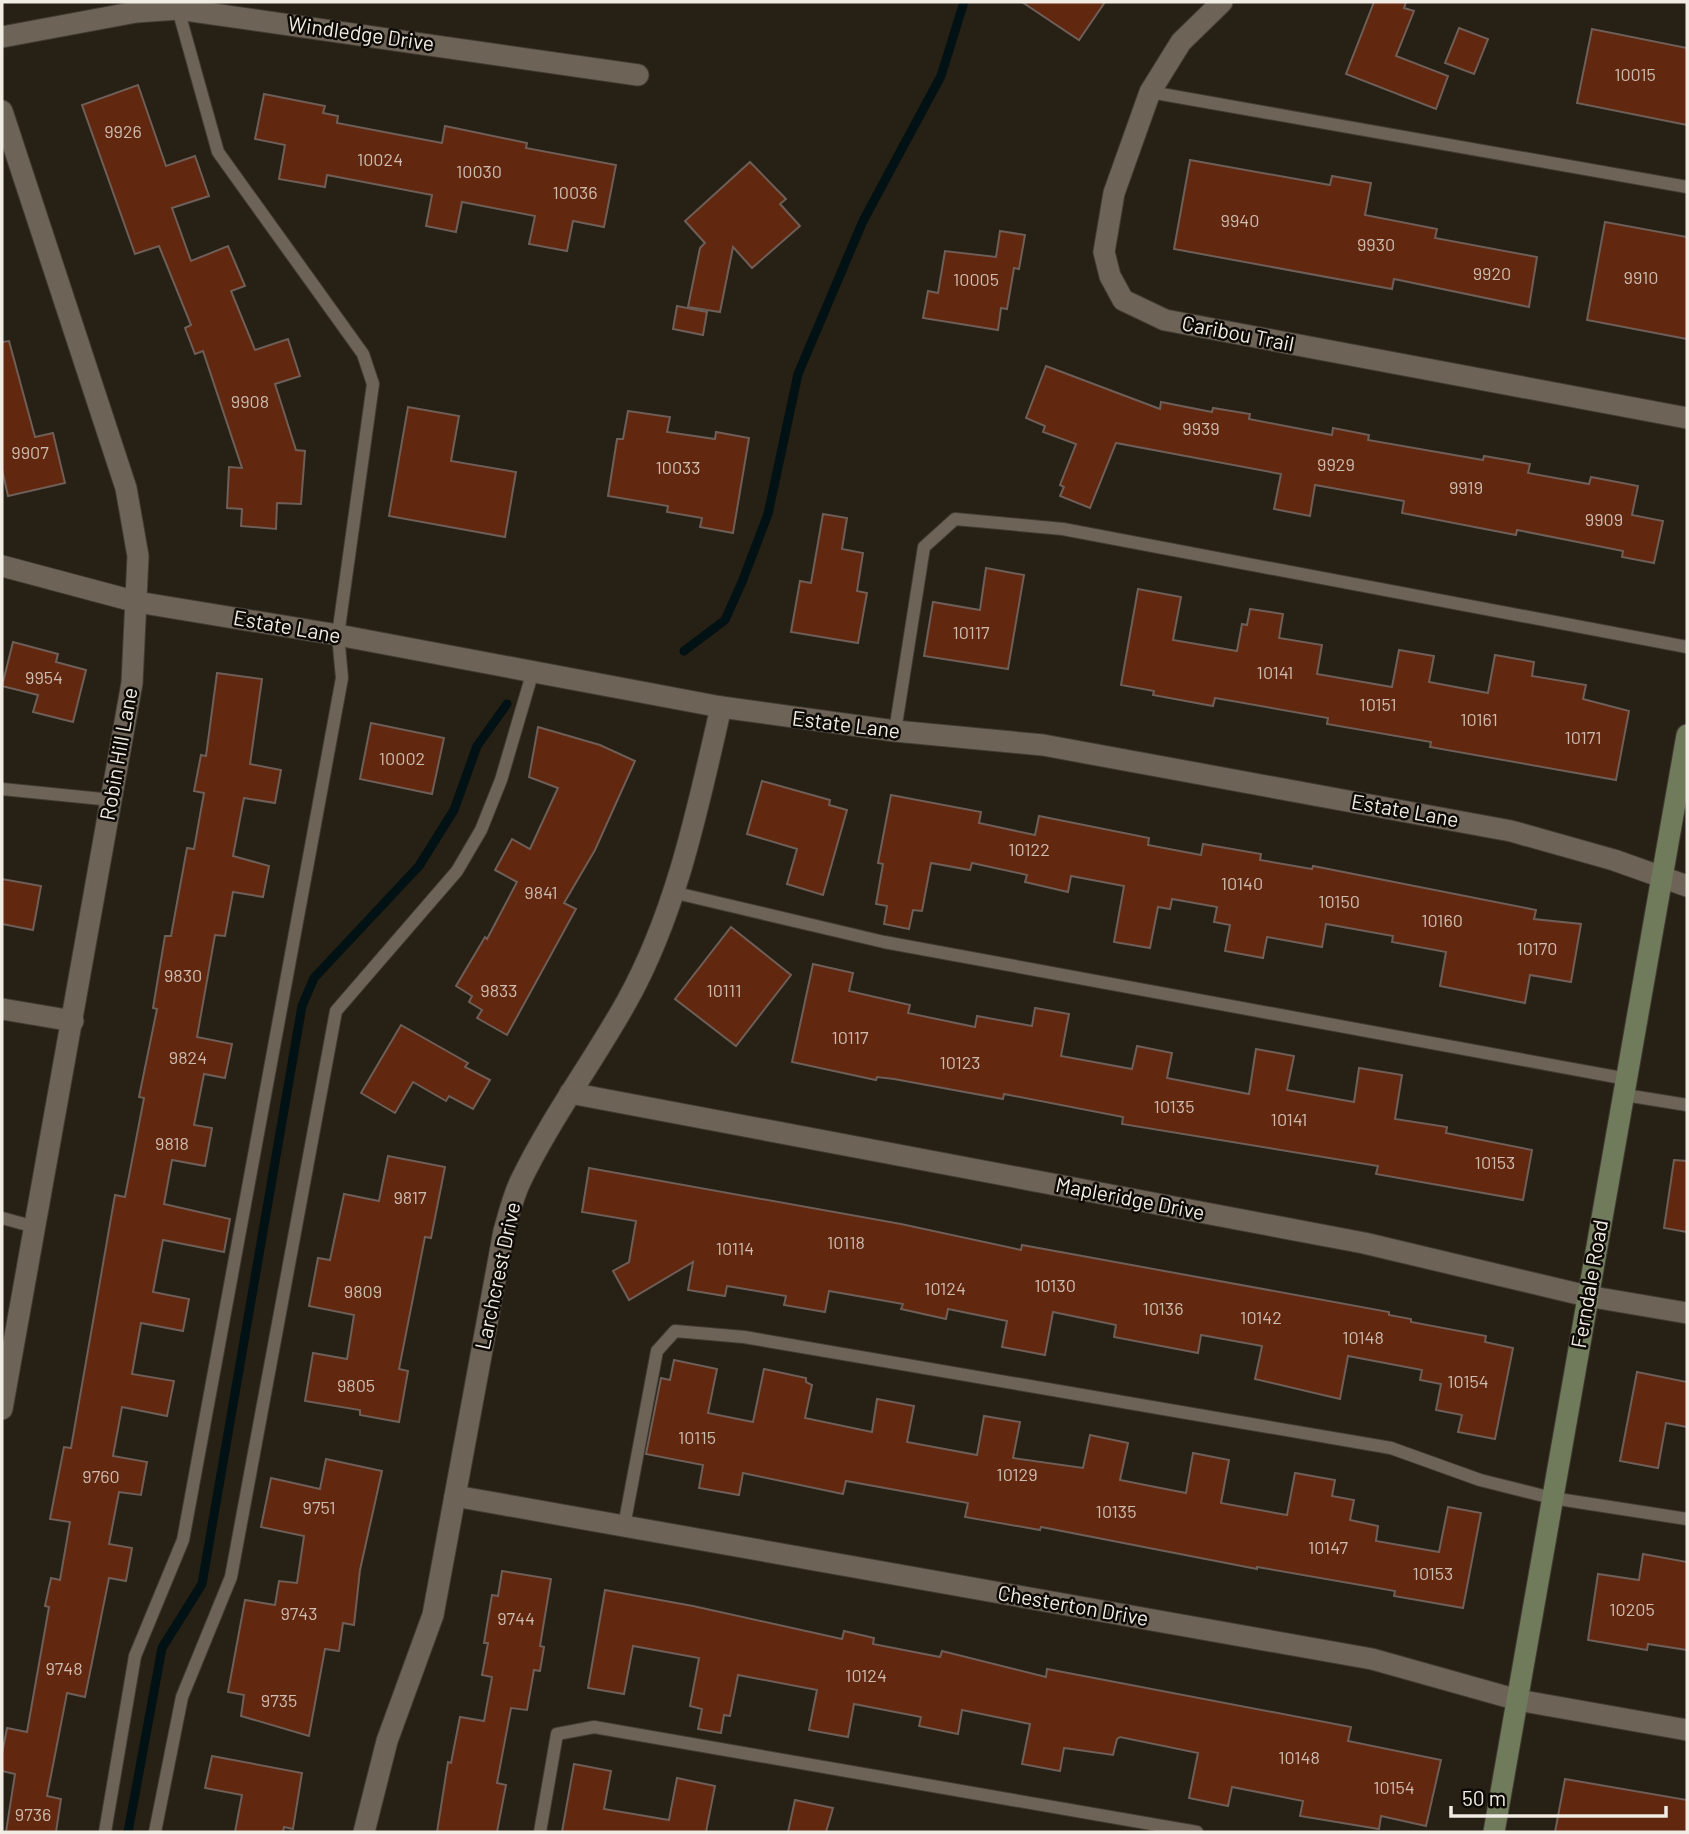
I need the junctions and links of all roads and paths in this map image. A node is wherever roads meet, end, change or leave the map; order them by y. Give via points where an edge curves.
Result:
1 (1222, 2) edge
2 (155, 6) edge
3 (178, 9) junction
4 (2, 37) edge
5 (638, 75) dead end
6 (1150, 92) junction
7 (2, 111) edge
8 (1687, 187) edge
9 (1687, 418) edge
10 (2, 566) edge
11 (137, 602) junction
12 (338, 635) junction
13 (1687, 647) edge
14 (533, 671) junction
15 (721, 707) junction
16 (895, 732) junction
17 (1687, 735) edge
18 (2, 789) edge
19 (111, 800) junction
20 (1661, 877) junction
21 (1687, 886) edge
22 (672, 892) junction
23 (2, 1009) edge
24 (73, 1021) junction
25 (1626, 1087) junction
26 (570, 1093) junction
27 (1687, 1105) edge
28 (2, 1218) edge
29 (35, 1227) junction
30 (1587, 1296) junction
31 (1687, 1313) edge
32 (2, 1409) edge
33 (455, 1496) junction
34 (1552, 1498) junction
35 (1687, 1519) edge
36 (624, 1526) junction
37 (1518, 1700) junction
38 (1687, 1730) edge
39 (105, 1832) edge
40 (155, 1832) edge
41 (364, 1832) edge
42 (540, 1832) edge
43 (1197, 1832) edge
44 (1494, 1832) edge

1 - 6 street, Caribou Trail via 1181,42
2 - 3 street, Windledge Drive
2 - 4 street, Windledge Drive
3 - 5 street, Windledge Drive
3 - 12 lane via 218,152 363,354 373,384
6 - 8 lane
6 - 9 street, Caribou Trail via 1114,194 1104,252 1123,300 1165,320
7 - 11 street, Robin Hill Lane via 126,488 138,556
10 - 11 street, Estate Lane
11 - 12 street, Estate Lane
11 - 19 street, Robin Hill Lane via 132,683
12 - 14 street, Estate Lane
12 - 39 lane via 342,678 183,1540 135,1656
13 - 16 lane via 1063,529 955,519 924,547
14 - 15 street, Estate Lane
14 - 40 lane via 481,830 457,871 336,1011 231,1577 182,1697
15 - 16 street, Estate Lane
15 - 22 street, Larchcrest Drive via 691,838
16 - 20 street, Estate Lane via 1043,744 1511,831
17 - 20 street, Ferndale Road
18 - 19 lane
19 - 24 street, Robin Hill Lane
20 - 21 street, Estate Lane
20 - 25 street, Ferndale Road
22 - 25 lane via 884,942
22 - 26 street, Larchcrest Drive via 628,1000
23 - 24 street
24 - 29 street, Robin Hill Lane
25 - 27 lane
25 - 30 street, Ferndale Road
26 - 30 street, Mapleridge Drive via 1364,1243
26 - 33 street, Larchcrest Drive via 519,1183 504,1231
28 - 29 lane
29 - 32 street, Robin Hill Lane
30 - 31 street, Mapleridge Drive
30 - 34 street, Ferndale Road
33 - 36 street, Chesterton Drive
33 - 41 street, Larchcrest Drive via 433,1615 387,1741
34 - 35 lane
34 - 36 lane via 1480,1480 1391,1448 744,1337 675,1331 657,1351
34 - 37 street, Ferndale Road
36 - 37 street, Chesterton Drive via 1372,1659
37 - 38 street, Chesterton Drive
37 - 44 street, Ferndale Road
42 - 43 lane via 557,1734 594,1727

